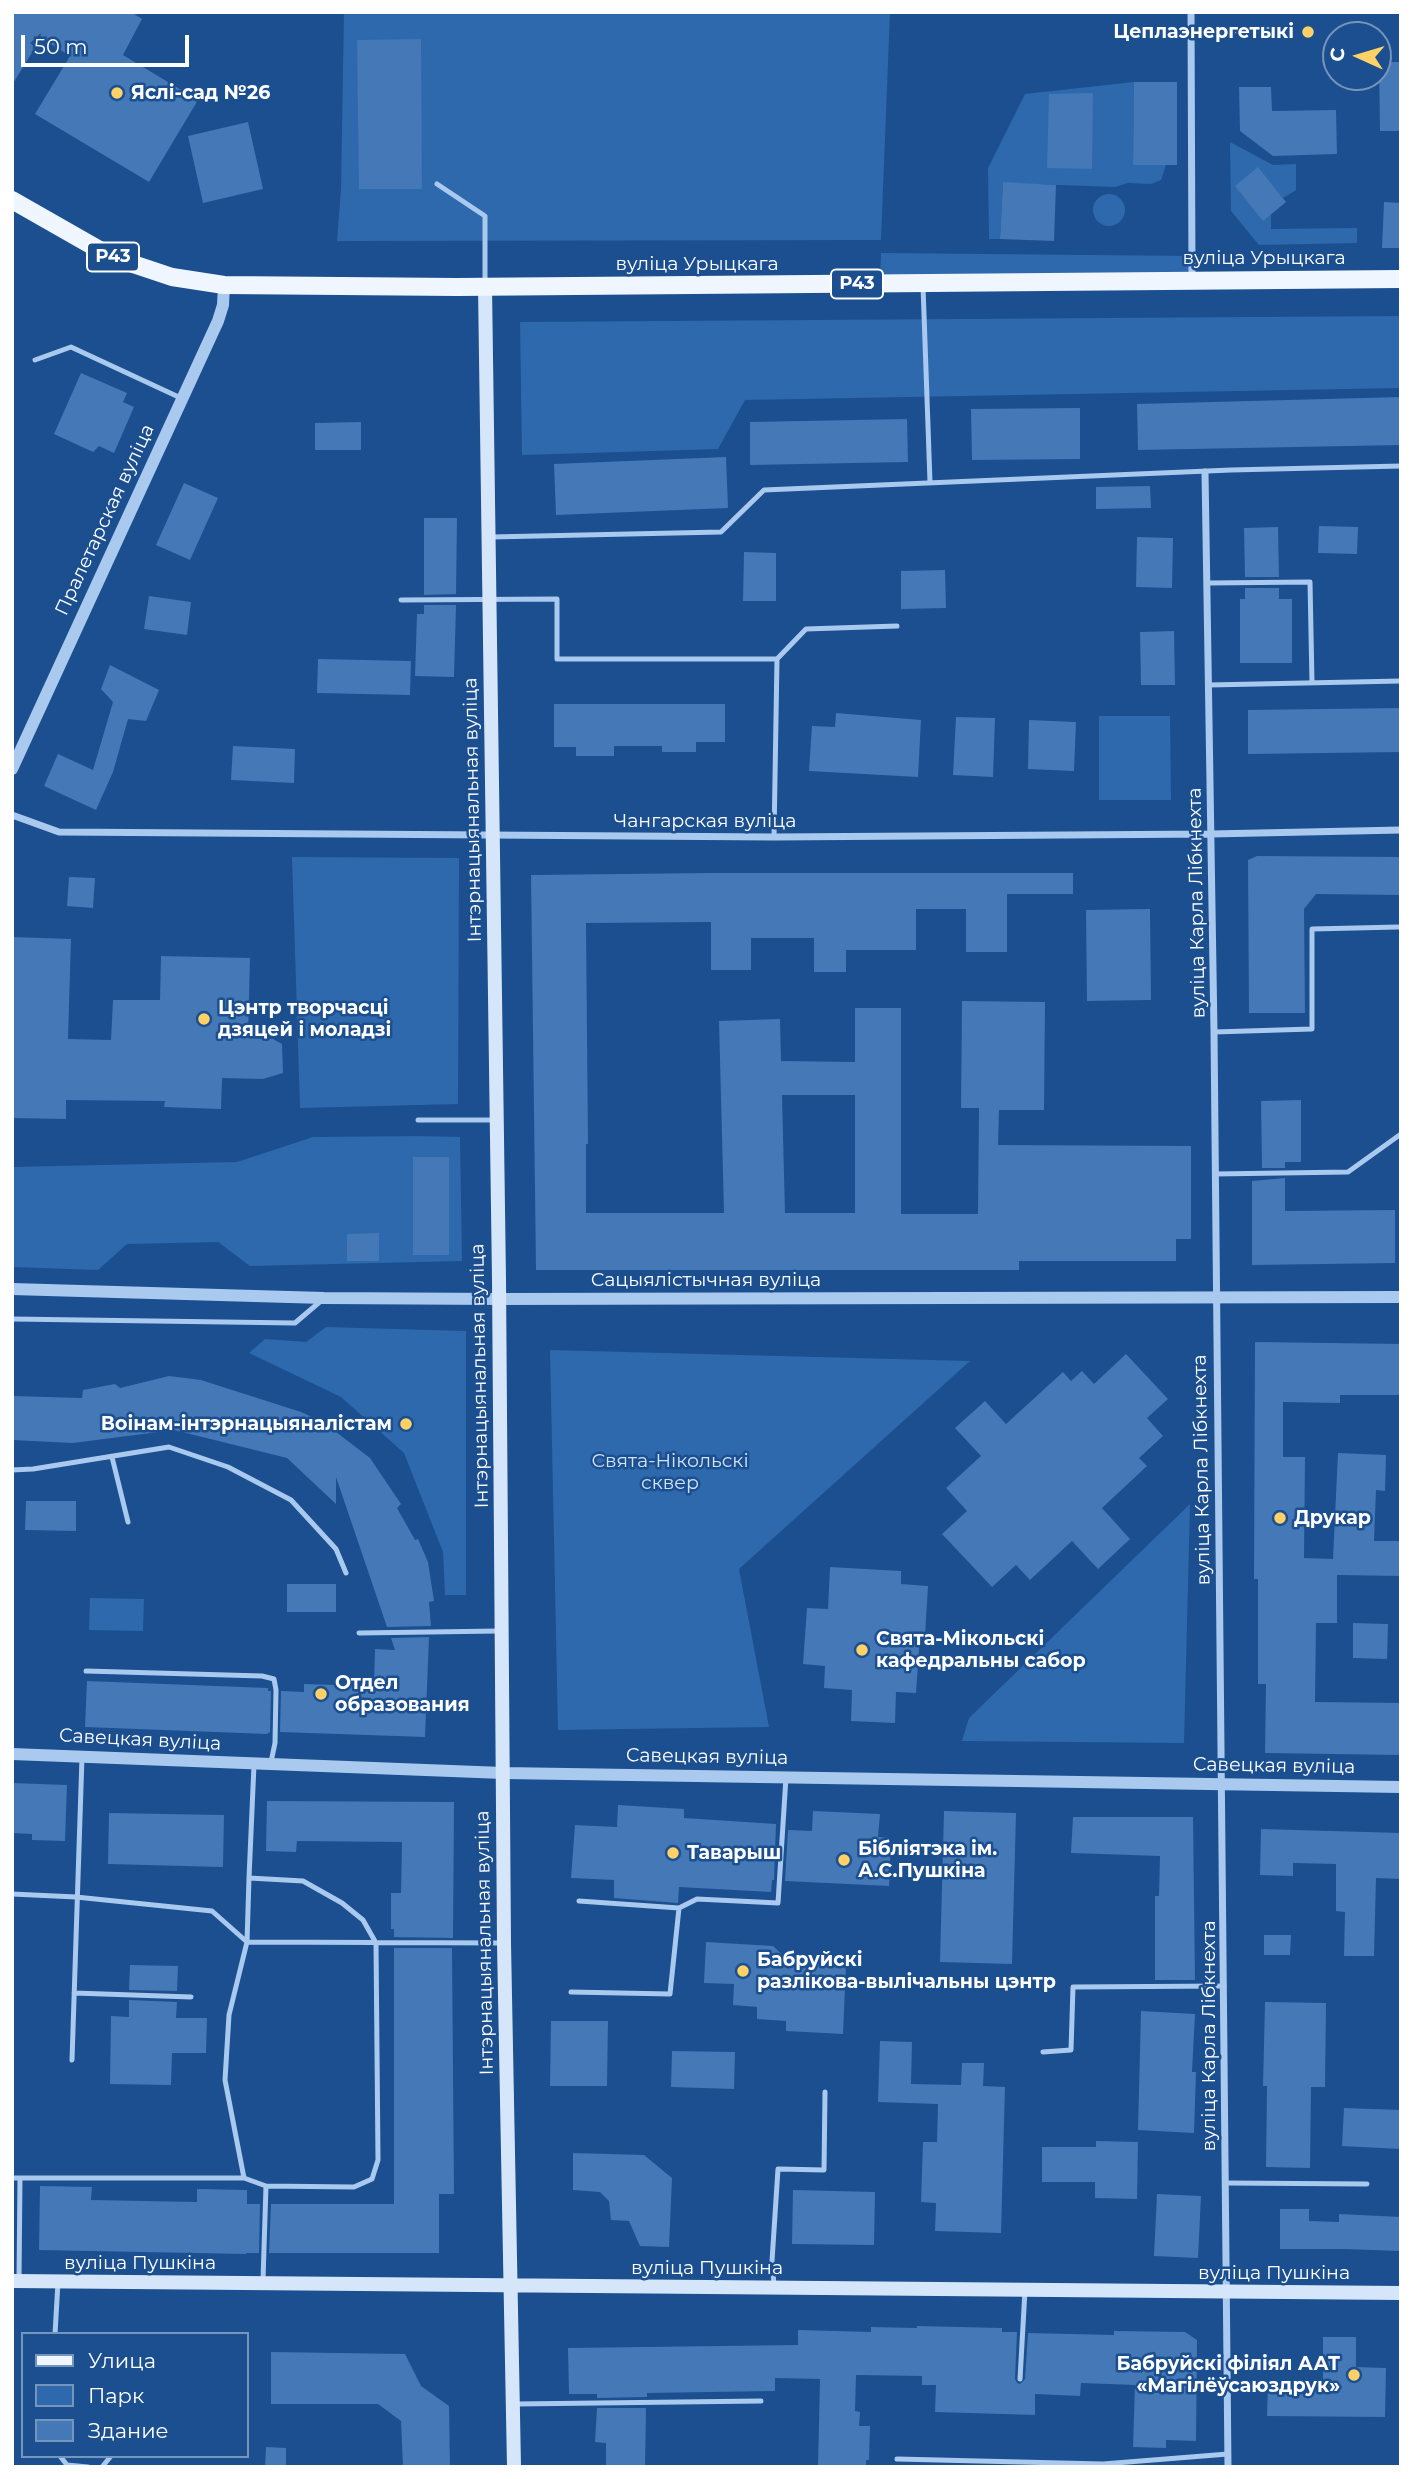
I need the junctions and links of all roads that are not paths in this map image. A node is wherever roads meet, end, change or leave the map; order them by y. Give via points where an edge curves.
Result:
1 (1191, 12) edge
2 (1291, 29) dead end
3 (1191, 32) junction
4 (437, 184) dead end
5 (12, 200) edge
6 (1192, 279) junction
7 (1401, 279) edge
8 (923, 283) junction
9 (224, 285) junction
10 (485, 286) junction
11 (35, 360) dead end
12 (183, 399) junction
13 (1401, 466) edge
14 (1205, 472) junction
15 (930, 482) junction
16 (488, 537) junction
17 (1208, 583) junction
18 (489, 599) junction
19 (401, 600) dead end
20 (897, 626) dead end
21 (777, 659) junction
22 (1401, 681) edge
23 (1312, 683) junction
24 (1209, 685) junction
25 (12, 769) edge
26 (12, 815) edge
27 (1401, 830) edge
28 (1211, 834) junction
29 (493, 836) junction
30 (774, 836) junction
31 (1398, 927) dead end
32 (1214, 1032) junction
33 (418, 1120) dead end
34 (497, 1120) junction
35 (1401, 1134) edge
36 (1215, 1174) junction
37 (12, 1289) edge
38 (1401, 1297) edge
39 (324, 1298) junction
40 (1215, 1298) junction
41 (499, 1299) junction
42 (12, 1319) edge
43 (112, 1457) junction
44 (12, 1470) edge
45 (128, 1522) dead end
46 (346, 1573) dead end
47 (502, 1631) junction
48 (359, 1633) dead end
49 (86, 1671) dead end
50 (12, 1754) edge
51 (82, 1757) junction
52 (254, 1765) junction
53 (271, 1765) junction
54 (503, 1773) junction
55 (786, 1777) junction
56 (1223, 1784) junction
57 (1401, 1787) edge
58 (249, 1878) junction
59 (12, 1894) edge
60 (76, 1897) junction
61 (579, 1900) dead end
62 (679, 1908) junction
63 (247, 1942) junction
64 (376, 1943) junction
65 (504, 1943) junction
66 (1224, 1986) junction
67 (571, 1992) dead end
68 (74, 1993) junction
69 (191, 1997) dead end
70 (1043, 2052) dead end
71 (72, 2060) dead end
72 (825, 2092) dead end
73 (12, 2178) edge
74 (20, 2178) junction
75 (244, 2178) junction
76 (1226, 2183) junction
77 (1367, 2184) dead end
78 (266, 2186) junction
79 (15, 2281) edge
80 (58, 2282) junction
81 (263, 2283) junction
82 (510, 2286) junction
83 (774, 2288) junction
84 (1025, 2290) junction
85 (1227, 2292) junction
86 (1401, 2293) edge
87 (55, 2332) edge
88 (1020, 2379) dead end
89 (761, 2401) dead end
90 (513, 2404) junction
91 (1228, 2454) junction
92 (62, 2458) edge
93 (897, 2459) dead end
94 (1103, 2465) edge
95 (88, 2467) edge
96 (514, 2467) edge
97 (1228, 2467) edge

1 - 3 street
2 - 3 lane
3 - 6 street
4 - 10 lane via 485,216
5 - 9 main road, вуліца Урыцкага / Р43 via 112,257 172,277
6 - 7 main road, вуліца Урыцкага / Р43
6 - 8 main road, вуліца Урыцкага / Р43
8 - 10 main road, вуліца Урыцкага / Р43
8 - 15 lane
9 - 10 main road, вуліца Урыцкага / Р43
9 - 12 street, Пралетарская вуліца via 218,321
10 - 16 main road, Інтэрнацыянальная вуліца
11 - 12 lane via 71,346
12 - 25 street, Пралетарская вуліца
13 - 14 lane
14 - 15 lane
14 - 17 street, вуліца Карла Лібкнехта
15 - 16 lane via 764,490 721,532
16 - 18 main road, Інтэрнацыянальная вуліца
17 - 23 lane via 1310,582
17 - 24 street, вуліца Карла Лібкнехта
18 - 19 lane
18 - 21 lane via 556,599 557,659
18 - 29 main road, Інтэрнацыянальная вуліца
20 - 21 lane via 806,629
21 - 30 lane
22 - 23 lane
23 - 24 lane
24 - 28 street, вуліца Карла Лібкнехта
26 - 29 street, Чангарская вуліца via 59,832
27 - 28 street, Чангарская вуліца
28 - 30 street, Чангарская вуліца
28 - 32 street, вуліца Карла Лібкнехта
29 - 30 street, Чангарская вуліца
29 - 34 main road, Інтэрнацыянальная вуліца
31 - 32 lane via 1312,929 1312,1029
32 - 36 street, вуліца Карла Лібкнехта
33 - 34 lane
34 - 41 main road, Інтэрнацыянальная вуліца
35 - 36 lane via 1348,1172
36 - 40 street, вуліца Карла Лібкнехта
37 - 39 street, Сацыялістычная вуліца
38 - 40 street, Сацыялістычная вуліца
39 - 41 street, Сацыялістычная вуліца
39 - 42 lane via 295,1323
40 - 41 street, Сацыялістычная вуліца
40 - 56 street, вуліца Карла Лібкнехта
41 - 47 main road, Інтэрнацыянальная вуліца
43 - 44 lane
43 - 45 lane
43 - 46 lane via 169,1447 228,1467 291,1500 335,1549
47 - 48 lane
47 - 54 main road, Інтэрнацыянальная вуліца
49 - 53 lane via 274,1679
50 - 51 street, Савецкая вуліца
51 - 52 street, Савецкая вуліца
51 - 60 lane
52 - 53 street, Савецкая вуліца
52 - 58 lane
53 - 54 street, Савецкая вуліца
54 - 55 street, Савецкая вуліца
54 - 65 main road, Інтэрнацыянальная вуліца
55 - 56 street, Савецкая вуліца
55 - 62 lane via 778,1903 697,1899
56 - 57 street, Савецкая вуліца
56 - 66 street, вуліца Карла Лібкнехта
58 - 63 lane
58 - 64 lane via 303,1881 363,1920
59 - 60 lane
60 - 63 lane via 212,1911
60 - 68 lane
61 - 62 lane
62 - 67 lane via 670,1994
63 - 64 lane
63 - 75 lane via 229,2015 225,2080
64 - 65 lane
64 - 78 lane via 378,2160 372,2179 354,2187
65 - 82 main road, Інтэрнацыянальная вуліца
66 - 70 lane via 1073,1987 1071,2050
66 - 76 street, вуліца Карла Лібкнехта
68 - 69 lane
68 - 71 lane
72 - 83 lane via 824,2170 778,2169
73 - 74 lane
74 - 75 lane
74 - 79 lane
75 - 78 lane
76 - 77 lane
76 - 85 street, вуліца Карла Лібкнехта
78 - 81 lane
79 - 80 main road, вуліца Пушкіна
80 - 81 main road, вуліца Пушкіна
80 - 87 lane
81 - 82 main road, вуліца Пушкіна
82 - 83 main road, вуліца Пушкіна
82 - 90 main road, Інтэрнацыянальная вуліца
83 - 84 main road, вуліца Пушкіна
84 - 85 main road, вуліца Пушкіна
84 - 88 lane
85 - 86 main road, вуліца Пушкіна
85 - 91 street, вуліца Карла Лібкнехта
89 - 90 lane
90 - 96 main road, Інтэрнацыянальная вуліца
91 - 94 lane
91 - 97 street, вуліца Карла Лібкнехта
92 - 95 lane via 67,2465
93 - 94 lane

